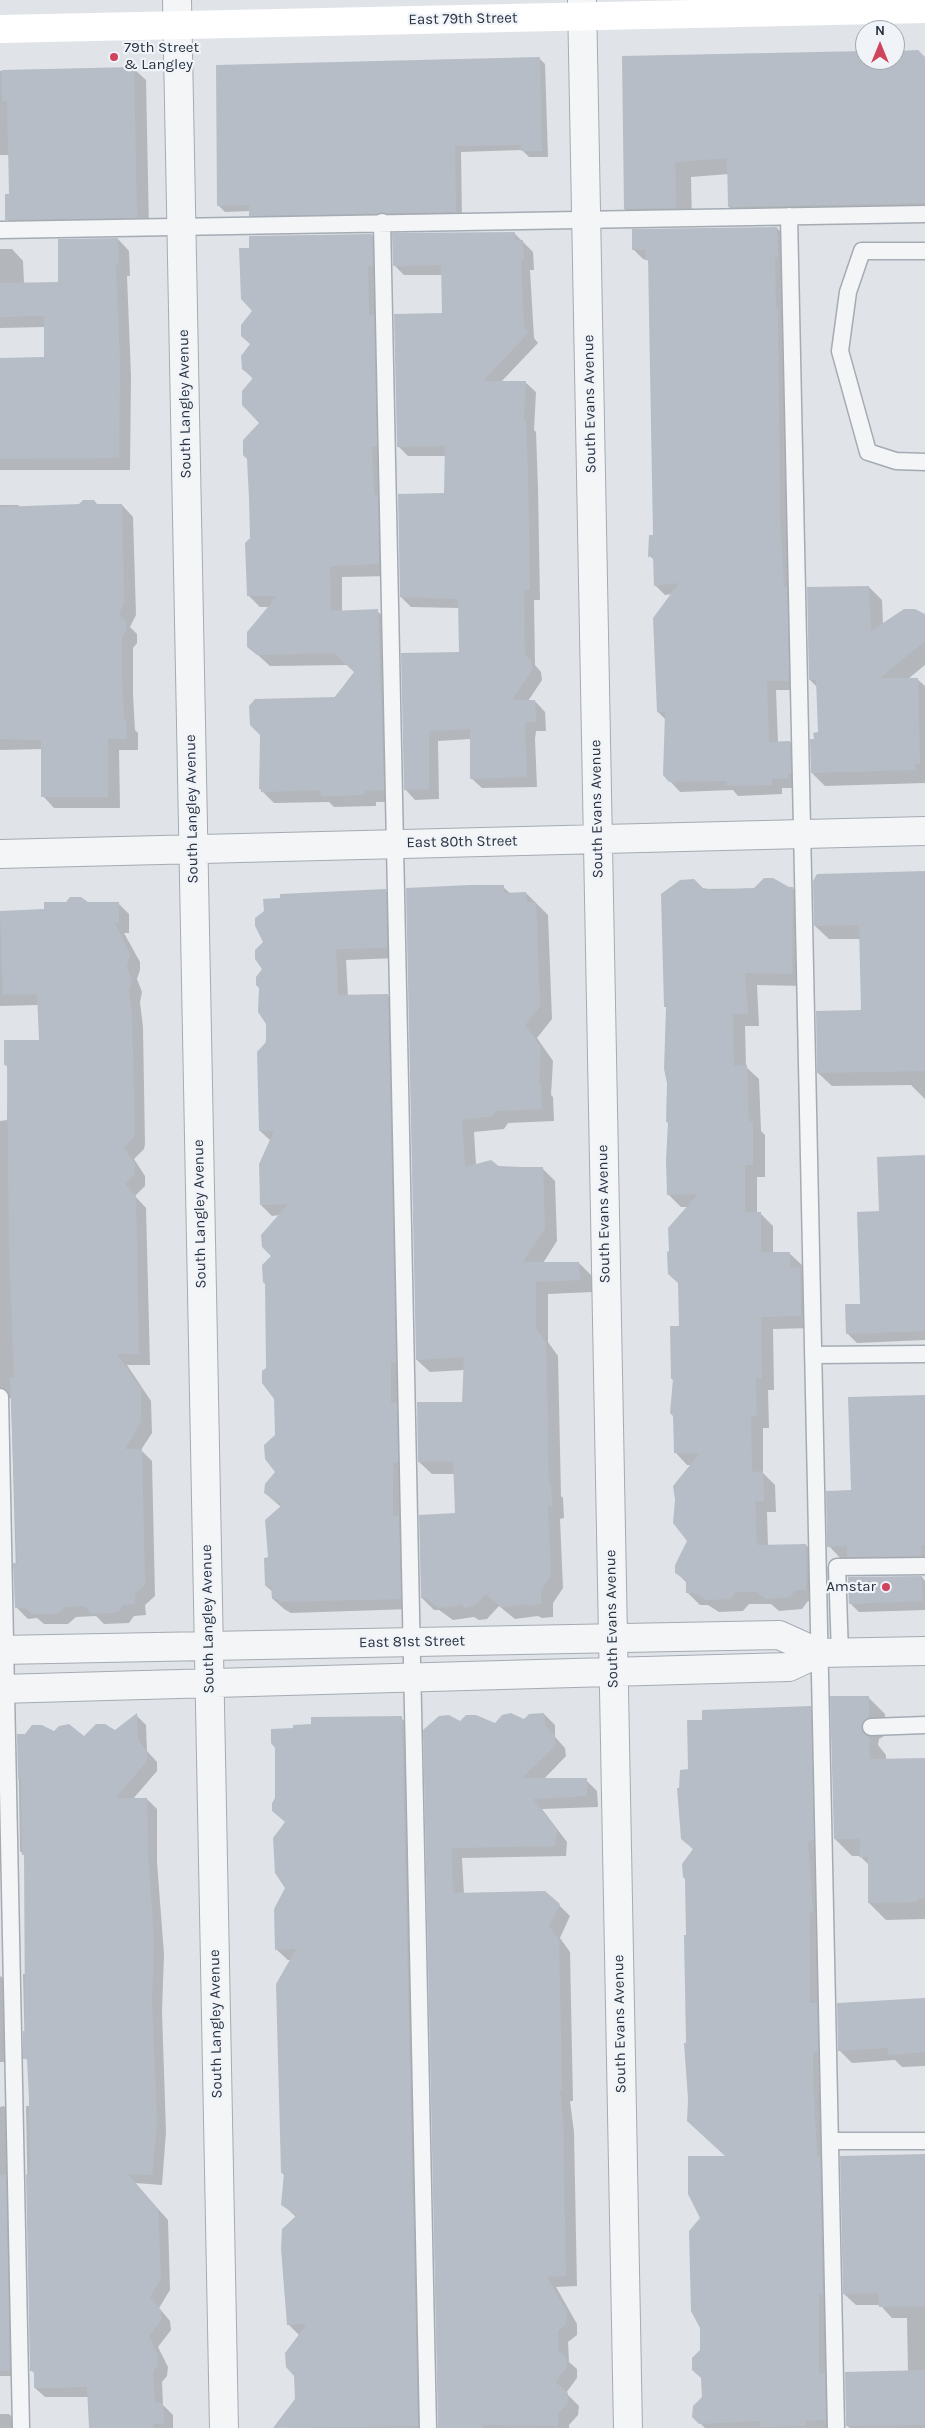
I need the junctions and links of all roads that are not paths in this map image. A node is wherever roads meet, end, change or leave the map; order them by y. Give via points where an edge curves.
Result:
1 (784, 6) edge
2 (582, 8) edge
3 (925, 9) edge
4 (178, 13) edge
5 (0, 29) edge
6 (925, 214) edge
7 (789, 216) junction
8 (587, 219) junction
9 (382, 222) junction
10 (181, 226) junction
11 (0, 230) edge
12 (925, 251) edge
13 (925, 462) edge
14 (925, 831) edge
15 (802, 834) junction
16 (597, 839) junction
17 (394, 844) junction
18 (192, 850) junction
19 (0, 854) edge
20 (925, 1354) edge
21 (813, 1355) junction
22 (0, 1397) edge
23 (925, 1566) edge
24 (612, 1639) junction
25 (412, 1642) junction
26 (209, 1646) junction
27 (3, 1650) edge
28 (925, 1651) edge
29 (830, 1653) junction
30 (612, 1671) junction
31 (413, 1678) junction
32 (210, 1684) junction
33 (4, 1689) edge
34 (925, 1725) edge
35 (871, 1727) dead end
36 (830, 2141) junction
37 (925, 2141) edge
38 (21, 2428) edge
39 (224, 2428) edge
40 (428, 2428) edge
41 (628, 2428) edge
42 (836, 2428) edge

1 - 2 main road, East 79th Street
1 - 3 main road, East 79th Street
2 - 4 main road, East 79th Street
2 - 8 street, South Evans Avenue
4 - 5 main road, East 79th Street
4 - 10 street, South Langley Avenue
6 - 7 lane
7 - 8 lane
7 - 15 lane
8 - 9 lane
8 - 16 street, South Evans Avenue
9 - 10 lane
9 - 17 lane
10 - 11 lane
10 - 18 street, South Langley Avenue
12 - 13 lane via 862,251 848,292 840,352 868,452 896,460
14 - 15 street, East 80th Street
15 - 16 street, East 80th Street
15 - 21 lane
16 - 17 street, East 80th Street
16 - 24 street, South Evans Avenue
17 - 18 street, East 80th Street
17 - 25 lane
18 - 19 street, East 80th Street
18 - 26 street, South Langley Avenue
20 - 21 lane
21 - 29 lane
22 - 27 lane
23 - 29 lane via 837,1567
24 - 25 street, East 81st Street
24 - 29 street, East 81st Street via 779,1635
24 - 30 street, South Evans Avenue
25 - 26 street, East 81st Street
25 - 31 lane
26 - 27 street, East 81st Street
26 - 32 street, South Langley Avenue
27 - 33 lane
28 - 29 street, East 81st Street
29 - 30 street, East 81st Street via 789,1667
29 - 36 lane
30 - 31 street, East 81st Street
30 - 41 street, South Evans Avenue
31 - 32 street, East 81st Street
31 - 40 lane
32 - 33 street, East 81st Street
32 - 39 street, South Langley Avenue
33 - 38 lane
34 - 35 lane
36 - 37 lane
36 - 42 lane

